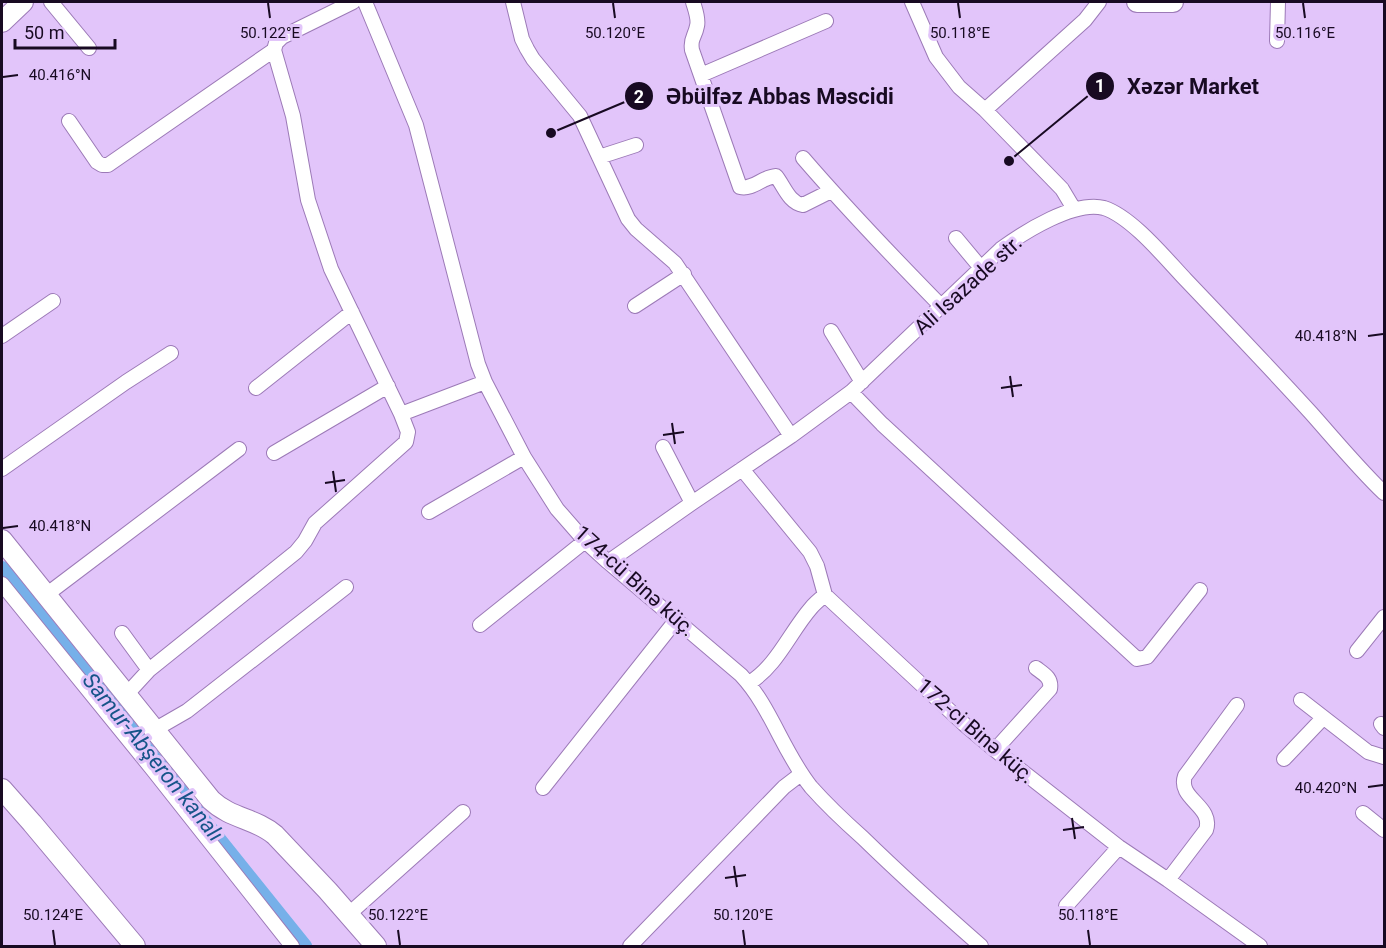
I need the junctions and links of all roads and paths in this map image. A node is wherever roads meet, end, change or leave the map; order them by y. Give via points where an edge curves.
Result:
1 (22, 2) edge
2 (51, 2) edge
3 (353, 2) edge
4 (365, 2) edge
5 (513, 2) edge
6 (693, 2) edge
7 (912, 2) edge
8 (1100, 2) edge
9 (1137, 2) edge
10 (1167, 2) edge
11 (1173, 2) edge
12 (1278, 2) edge
13 (826, 21) dead end
14 (2, 22) edge
15 (1277, 41) dead end
16 (89, 48) dead end
17 (274, 50) junction
18 (701, 75) junction
19 (986, 110) junction
20 (69, 121) dead end
21 (636, 146) dead end
22 (599, 157) junction
23 (803, 158) dead end
24 (831, 191) junction
25 (1074, 209) junction
26 (956, 238) dead end
27 (981, 268) junction
28 (684, 274) junction
29 (53, 301) dead end
30 (635, 306) dead end
31 (942, 307) junction
32 (352, 312) junction
33 (831, 331) dead end
34 (2, 336) edge
35 (171, 353) dead end
36 (484, 382) junction
37 (388, 386) junction
38 (856, 387) junction
39 (256, 388) dead end
40 (401, 414) junction
41 (791, 436) junction
42 (663, 447) dead end
43 (239, 449) dead end
44 (274, 453) dead end
45 (524, 457) junction
46 (2, 469) edge
47 (742, 469) junction
48 (1384, 493) edge
49 (692, 502) junction
50 (429, 512) dead end
51 (2, 540) edge
52 (585, 541) junction
53 (608, 562) junction
54 (2, 584) edge
55 (346, 587) dead end
56 (1200, 590) dead end
57 (46, 595) junction
58 (825, 595) junction
59 (1384, 617) edge
60 (677, 619) junction
61 (480, 625) dead end
62 (122, 633) dead end
63 (1357, 651) dead end
64 (1036, 668) dead end
65 (150, 670) junction
66 (749, 683) junction
67 (126, 695) junction
68 (1300, 700) dead end
69 (1237, 705) dead end
70 (1323, 718) junction
71 (154, 730) junction
72 (995, 750) junction
73 (1384, 757) edge
74 (1284, 759) dead end
75 (801, 774) junction
76 (543, 788) dead end
77 (2, 789) edge
78 (463, 812) dead end
79 (1363, 813) dead end
80 (1384, 830) edge
81 (1119, 847) junction
82 (1168, 880) junction
83 (1066, 906) dead end
84 (349, 914) junction
85 (135, 946) edge
86 (292, 946) edge
87 (376, 946) edge
88 (630, 946) edge
89 (981, 946) edge
90 (1260, 946) edge

1 - 14 street
2 - 16 street
3 - 17 street via 282,37
4 - 36 street, 174-cü Binə küç. via 416,125
5 - 22 street via 527,49 580,116
6 - 18 street via 697,26 691,43
7 - 19 street via 936,57 959,87
8 - 19 street
9 - 10 street
10 - 11 street
12 - 15 street
13 - 18 street
17 - 20 street via 108,165 97,162
17 - 32 street via 293,116 315,222 331,269
18 - 24 street via 740,187 748,188 776,176 793,200 803,205
19 - 25 street via 1062,189
21 - 22 street
22 - 28 street via 628,219
23 - 24 street
24 - 31 street
25 - 27 street, Ali Isazade str. via 1016,238
25 - 48 street, Ali Isazade str. via 1103,208 1142,234
26 - 27 street
27 - 31 street, Ali Isazade str.
28 - 30 street
28 - 41 street
29 - 34 street
31 - 38 street, Ali Isazade str.
32 - 37 street
32 - 39 street
33 - 38 street
35 - 46 street
36 - 40 street
36 - 45 street, 174-cü Binə küç.
37 - 40 street
37 - 44 street
38 - 41 street, Ali Isazade str.
38 - 56 street via 882,424 1137,659 1147,657
40 - 65 street via 408,432 406,442 315,523 296,552
41 - 47 street, Ali Isazade str.
42 - 49 street
43 - 57 street
45 - 50 street
45 - 52 street, 174-cü Binə küç. via 557,509
47 - 49 street, Ali Isazade str.
47 - 58 street via 810,552
49 - 53 street, Ali Isazade str.
51 - 57 street
52 - 53 street, 174-cü Binə küç.
52 - 61 street
53 - 60 street, 174-cü Binə küç.
54 - 86 street
55 - 71 street via 187,711
57 - 67 street
58 - 66 street via 767,669
58 - 72 street, 172-ci Binə küç.
59 - 63 street
60 - 66 street, 174-cü Binə küç.
60 - 76 street
62 - 65 street
64 - 72 street via 1052,682 1050,689
65 - 67 street
66 - 75 street, 174-cü Binə küç.
67 - 71 street
68 - 70 street
69 - 82 street via 1185,776 1185,791 1206,815 1208,823
70 - 73 street via 1368,752
70 - 74 street
71 - 84 street via 219,807 267,828
72 - 81 street, 172-ci Binə küç.
75 - 88 street
75 - 89 street, 174-cü Binə küç. via 876,851
77 - 85 street
78 - 84 street
79 - 80 street
81 - 82 street, 172-ci Binə küç.
81 - 83 street
82 - 90 street, 172-ci Binə küç.
84 - 87 street

